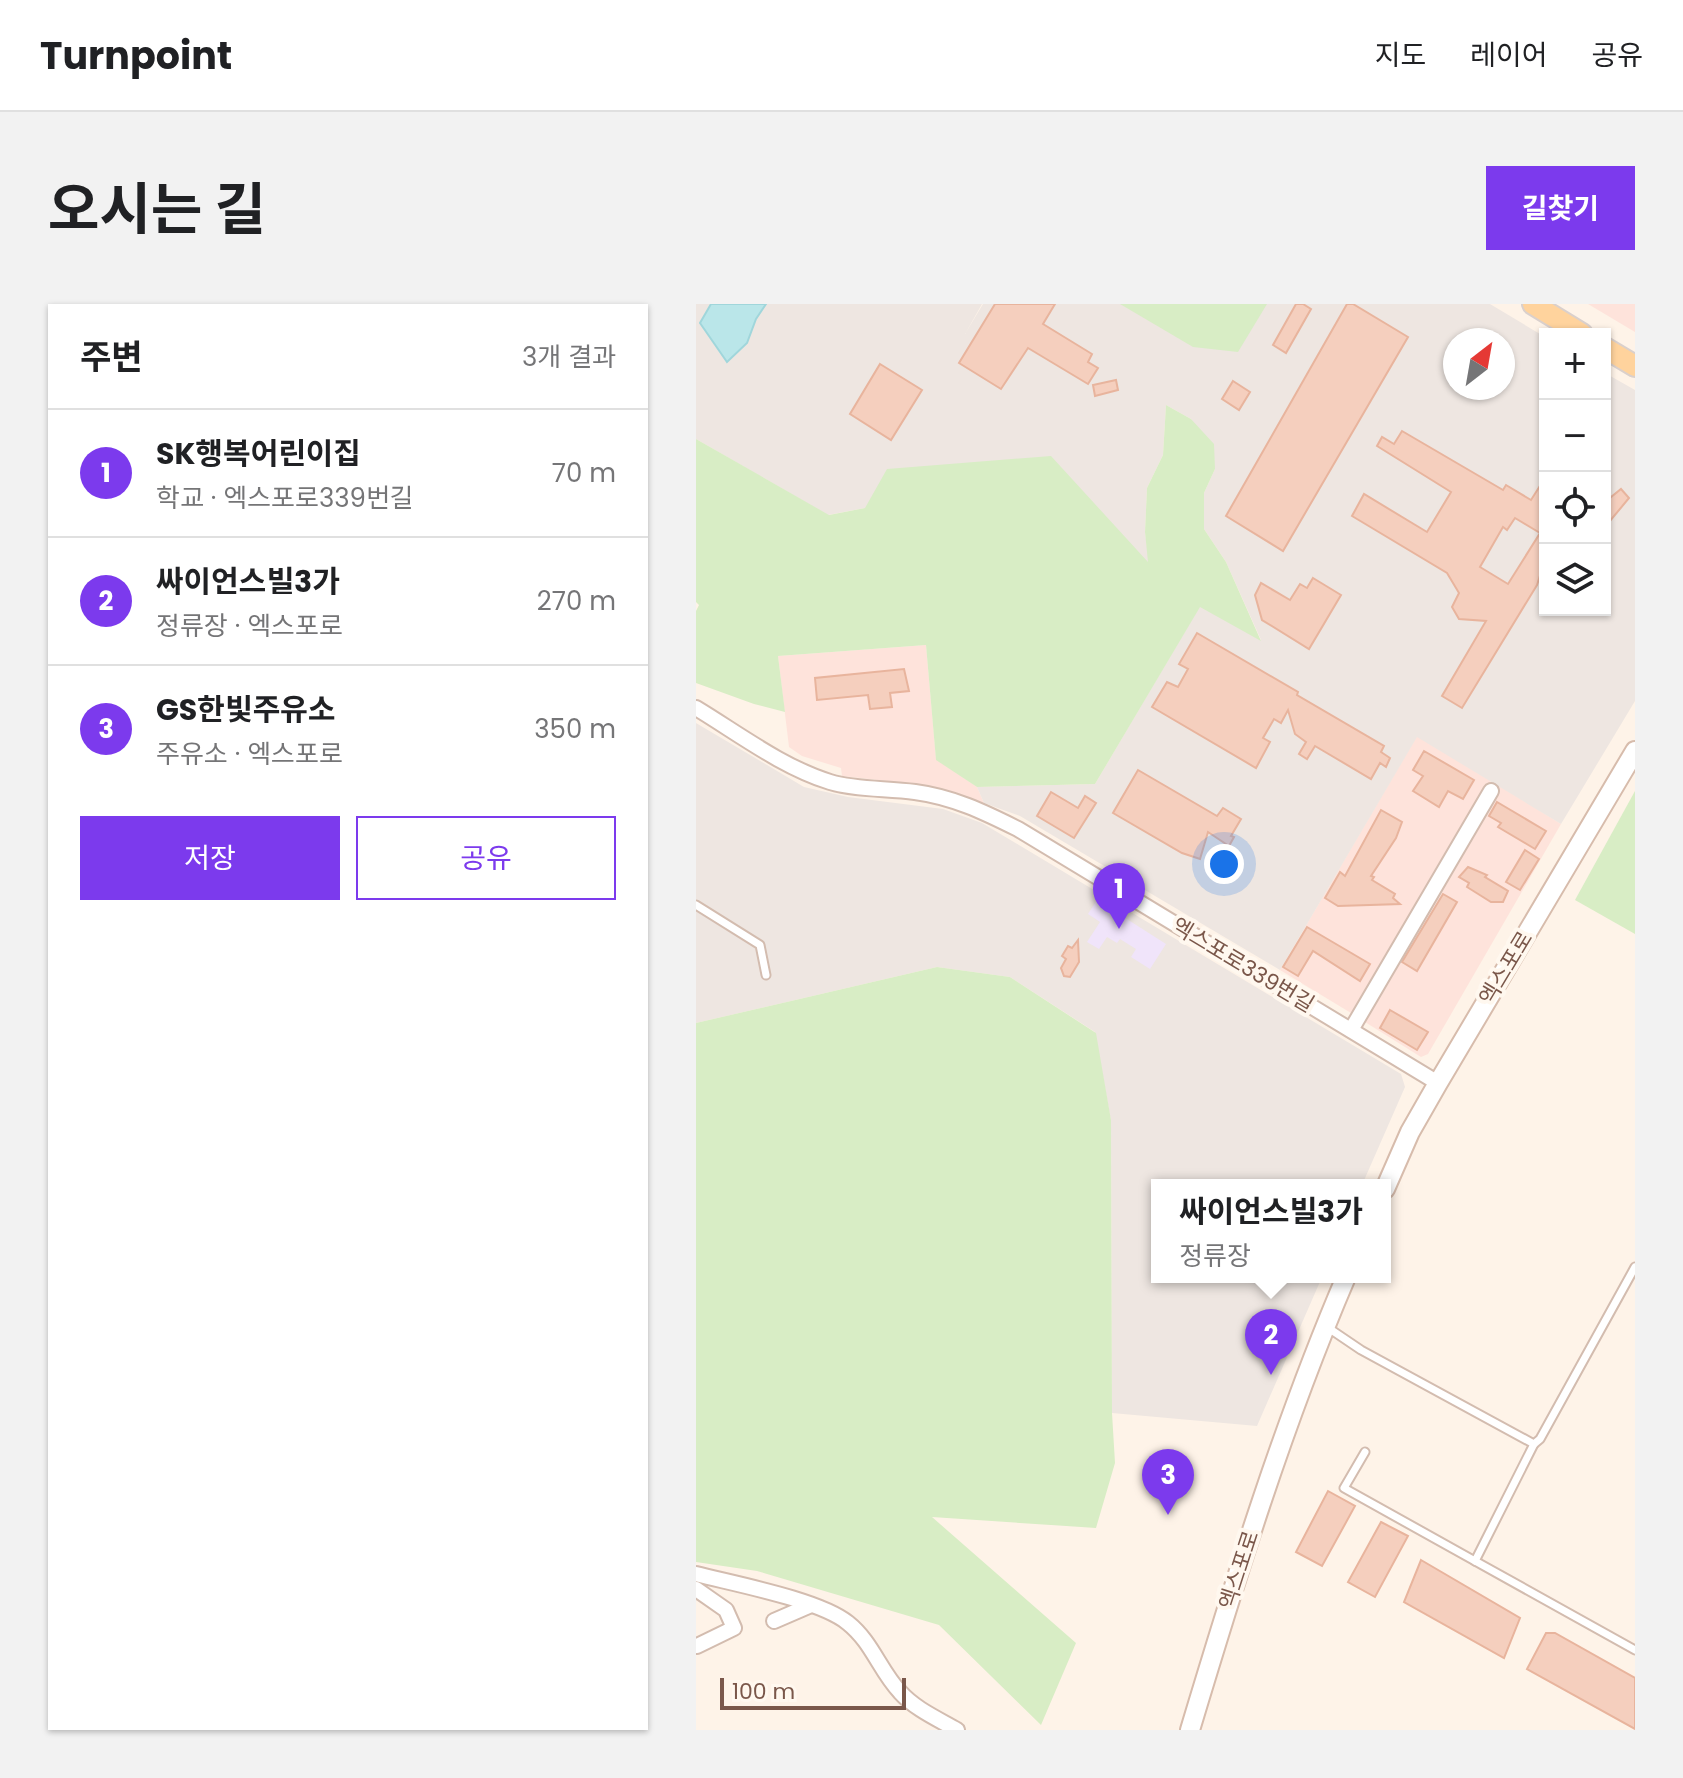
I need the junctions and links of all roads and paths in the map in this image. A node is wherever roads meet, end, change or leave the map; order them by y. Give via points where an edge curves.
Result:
1 (1533, 304) edge
2 (1572, 328) edge
3 (1611, 352) edge
4 (1635, 366) edge
5 (696, 708) edge
6 (1635, 751) edge
7 (1491, 791) dead end
8 (696, 905) edge
9 (766, 975) dead end
10 (1351, 1030) junction
11 (1438, 1083) junction
12 (1389, 1179) edge
13 (1635, 1267) edge
14 (1343, 1283) edge
15 (1325, 1326) junction
16 (1534, 1444) junction
17 (1365, 1452) dead end
18 (1475, 1561) junction
19 (696, 1574) edge
20 (696, 1589) edge
21 (811, 1605) junction
22 (774, 1621) dead end
23 (697, 1646) edge
24 (1635, 1650) edge
25 (957, 1730) edge
26 (1190, 1730) edge

1 - 2 main road
3 - 4 main road
5 - 10 street, 엑스포로339번길 via 790,765 831,782 969,804
6 - 11 main road, 엑스포로
7 - 10 street
8 - 9 lane via 760,945
10 - 11 street, 엑스포로339번길
11 - 12 main road, 엑스포로
13 - 16 lane
14 - 15 main road, 엑스포로
15 - 16 lane
15 - 26 main road, 엑스포로 via 1241,1561
16 - 18 lane
17 - 18 lane via 1344,1488
18 - 24 lane
19 - 21 street
20 - 23 street via 726,1610 734,1628
21 - 22 street
21 - 25 street via 845,1620 901,1693

